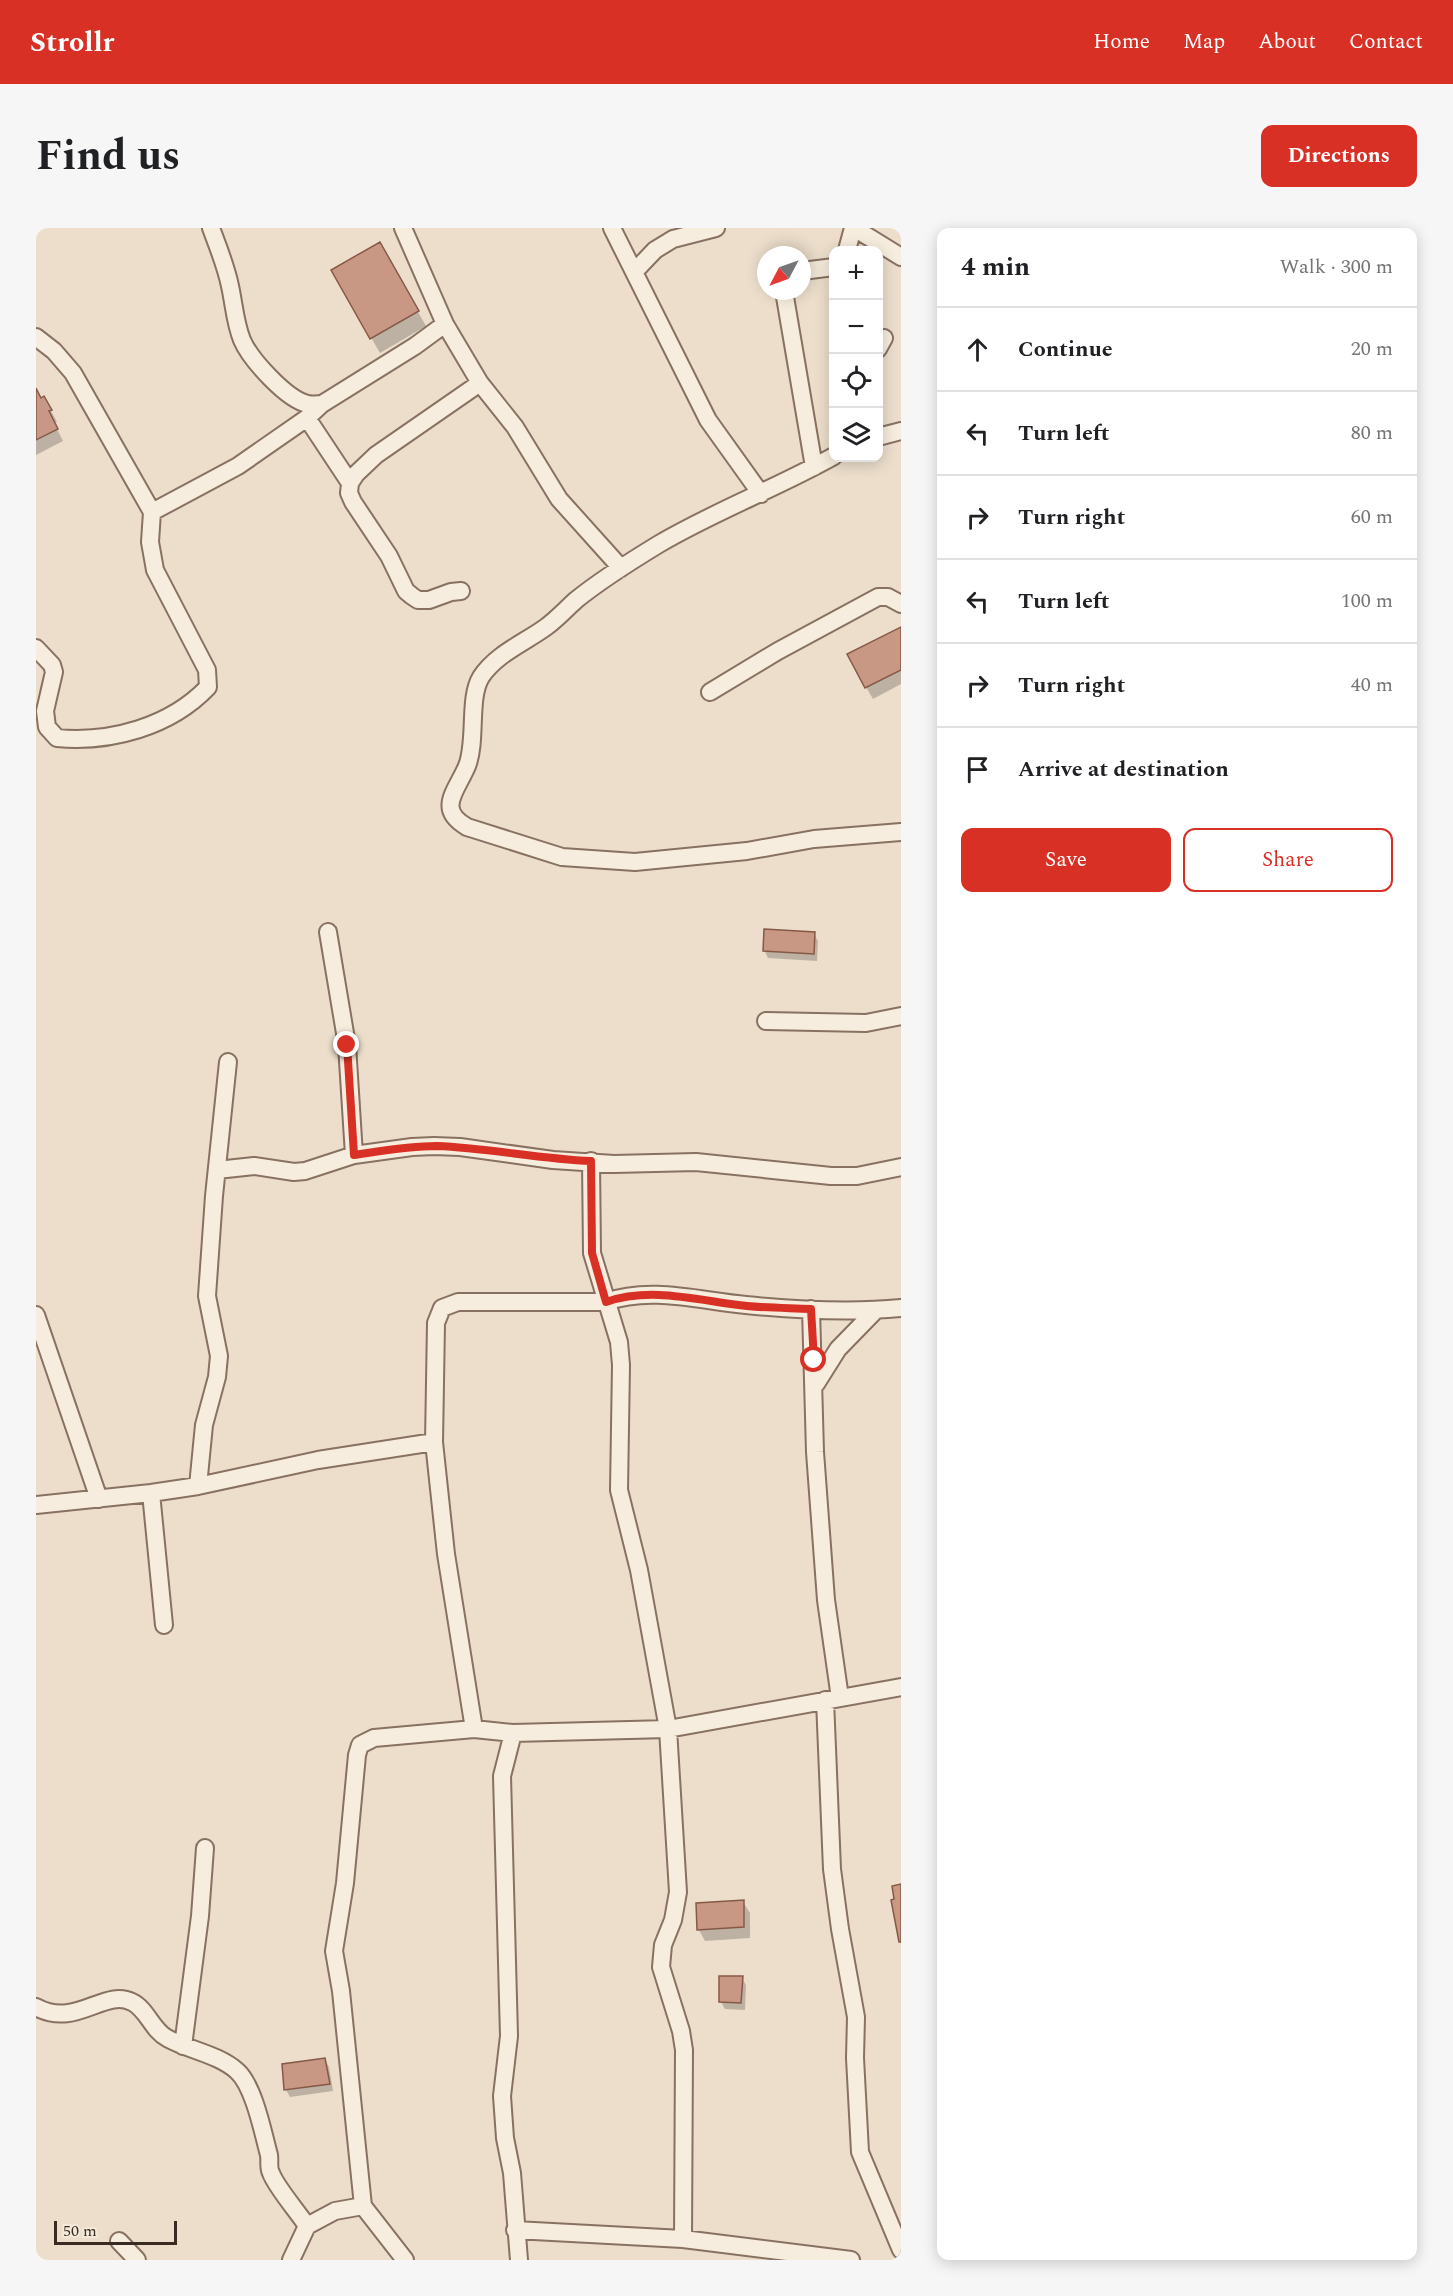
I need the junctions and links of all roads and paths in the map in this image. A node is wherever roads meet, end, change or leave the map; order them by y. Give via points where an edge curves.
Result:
1 (211, 228) edge
2 (403, 228) edge
3 (612, 228) edge
4 (716, 228) edge
5 (853, 228) edge
6 (848, 246) edge
7 (901, 257) edge
8 (829, 268) edge
9 (635, 271) junction
10 (811, 271) edge
11 (786, 300) edge
12 (445, 324) junction
13 (36, 337) edge
14 (480, 383) junction
15 (322, 404) junction
16 (307, 418) junction
17 (901, 430) edge
18 (883, 436) edge
19 (829, 459) edge
20 (814, 467) junction
21 (350, 483) junction
22 (761, 494) junction
23 (152, 512) junction
24 (621, 568) junction
25 (460, 591) dead end
26 (901, 604) edge
27 (36, 648) edge
28 (710, 692) dead end
29 (901, 832) edge
30 (328, 932) dead end
31 (901, 1016) edge
32 (766, 1021) dead end
33 (228, 1062) dead end
34 (354, 1155) junction
35 (591, 1161) junction
36 (901, 1167) edge
37 (217, 1170) junction
38 (606, 1302) junction
39 (901, 1308) edge
40 (811, 1309) junction
41 (875, 1311) junction
42 (36, 1315) edge
43 (813, 1389) junction
44 (434, 1442) junction
45 (198, 1486) junction
46 (152, 1493) junction
47 (99, 1499) junction
48 (36, 1505) edge
49 (164, 1625) dead end
50 (901, 1687) edge
51 (832, 1699) junction
52 (668, 1729) junction
53 (474, 1730) junction
54 (513, 1733) junction
55 (205, 1848) dead end
56 (36, 2007) edge
57 (183, 2046) junction
58 (363, 2206) junction
59 (308, 2226) junction
60 (515, 2230) junction
61 (683, 2239) junction
62 (119, 2241) dead end
63 (901, 2250) edge
64 (137, 2260) edge
65 (291, 2260) edge
66 (405, 2260) edge
67 (519, 2260) edge
68 (850, 2260) edge

1 - 15 street via 230,284 243,341 254,359 294,397 307,404
2 - 12 street
3 - 9 street
4 - 9 street via 673,239 655,250
5 - 6 street
5 - 7 street
8 - 10 street
9 - 22 street via 708,420
11 - 20 street
12 - 14 street
12 - 15 street
13 - 23 street via 73,373
14 - 21 street via 376,455
14 - 24 street via 514,427 560,499
15 - 16 street
16 - 21 street
16 - 23 street via 238,466
17 - 18 street
19 - 20 street
20 - 22 street
21 - 25 street via 353,502 389,556 406,591 418,600 429,600
22 - 24 street via 704,520
23 - 27 street via 150,542 155,570 207,670 208,687 157,723 100,738 57,738 47,727 45,711 54,672
24 - 29 street via 552,623 509,650 480,678 468,763 451,800 455,820 562,857 635,862
26 - 28 street via 878,597
30 - 34 street via 347,1045
31 - 32 street via 866,1023
33 - 37 street
34 - 35 street via 434,1146
34 - 37 street via 305,1171 254,1166
35 - 36 street via 696,1162 831,1176 857,1176
35 - 38 street via 592,1253
37 - 45 street via 207,1296 219,1356 204,1425
38 - 40 street via 624,1295 643,1294
38 - 44 street via 458,1302 442,1308 436,1323
38 - 52 street via 619,1342 621,1365 619,1490 639,1570
39 - 41 street
40 - 41 street
40 - 43 street
41 - 43 street via 838,1349
42 - 47 street
43 - 51 street
44 - 45 street via 318,1460
44 - 53 street via 446,1554
45 - 46 street
46 - 47 street
46 - 49 street
47 - 48 street
50 - 51 street
51 - 52 street
51 - 63 street via 832,1869 856,2017 860,2152
52 - 54 street
52 - 61 street via 678,1892 661,1967 684,2050
53 - 54 street
53 - 58 street via 374,1738 360,1745 357,1755 334,1951
54 - 60 street via 502,1776 509,2036 502,2096
55 - 57 street
56 - 57 street via 53,2014 75,2013 122,1999 141,2008 164,2037
57 - 59 street via 224,2063 248,2085 270,2159 270,2172
58 - 59 street via 335,2211
58 - 66 street
59 - 65 street
60 - 61 street
60 - 67 street
61 - 68 street
62 - 64 street

